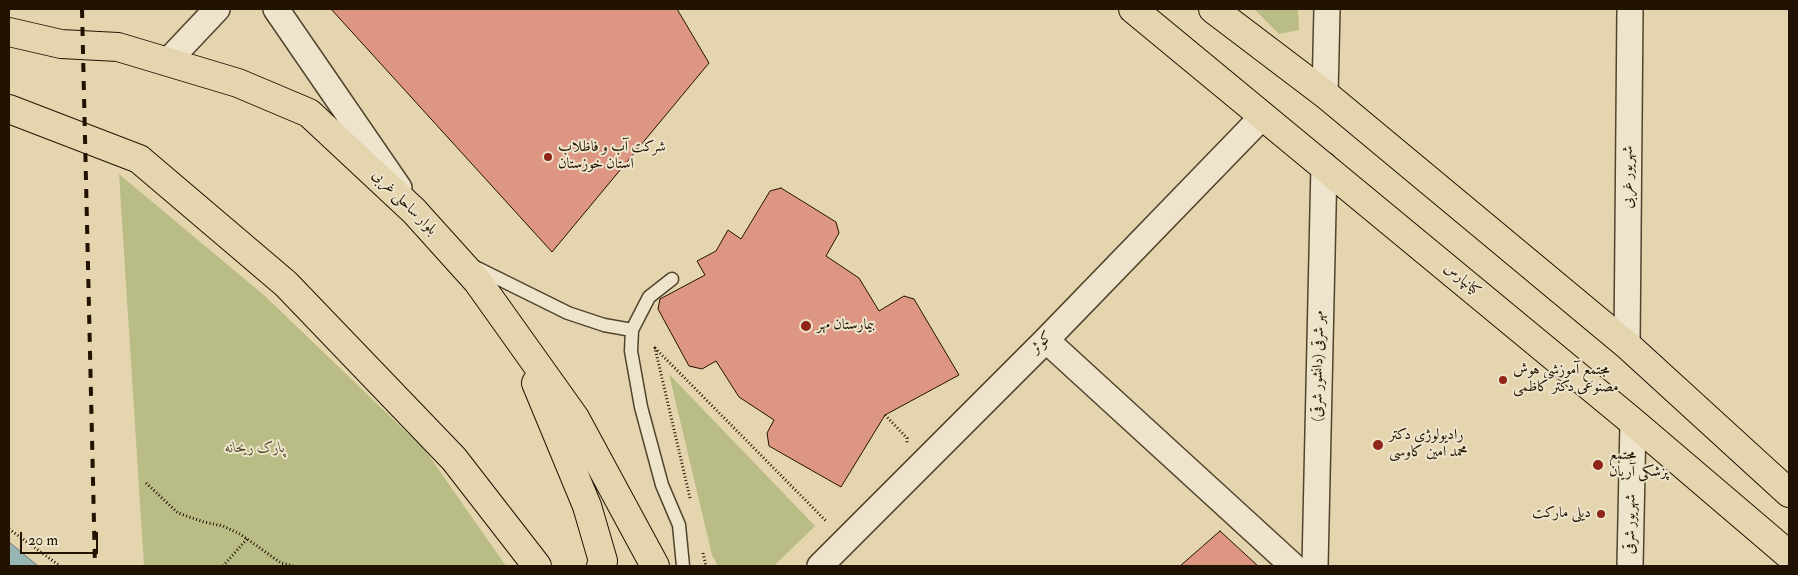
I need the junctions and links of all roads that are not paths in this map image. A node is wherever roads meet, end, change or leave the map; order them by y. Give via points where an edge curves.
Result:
1 (216, 9) edge
2 (276, 9) edge
3 (1133, 9) edge
4 (1213, 9) edge
5 (1327, 9) edge
6 (1630, 9) edge
7 (9, 32) edge
8 (167, 62) junction
9 (1325, 94) junction
10 (9, 109) edge
11 (1262, 117) junction
12 (1324, 166) junction
13 (414, 211) junction
14 (457, 258) junction
15 (672, 279) dead end
16 (632, 330) junction
17 (518, 339) junction
18 (1046, 340) junction
19 (1627, 345) junction
20 (1633, 422) junction
21 (1789, 492) edge
22 (1789, 554) edge
23 (530, 557) edge
24 (551, 566) edge
25 (601, 566) edge
26 (654, 566) edge
27 (683, 566) edge
28 (820, 566) edge
29 (1293, 566) edge
30 (1315, 566) edge
31 (1630, 566) edge

1 - 8 street
2 - 13 street
3 - 11 main road, کیانپارس
4 - 9 main road
5 - 9 street
6 - 19 street, شهریور غربی
7 - 8 main road, بلوار ساحلی غربی via 61,44 118,47
8 - 13 main road, بلوار ساحلی غربی via 238,83 309,113
9 - 19 main road
10 - 23 main road via 139,158 286,284 454,459
11 - 12 main road, کیانپارس
11 - 18 street, کوثر
12 - 20 main road, کیانپارس
12 - 30 street, مهر شرقی (دانشور شرقی)
13 - 14 main road, بلوار ساحلی غربی
14 - 16 lane via 568,313
14 - 17 main road, بلوار ساحلی غربی
15 - 16 lane via 649,297
16 - 27 lane via 631,351 641,407 662,485 679,525
17 - 25 main road via 587,506 603,561
17 - 26 main road, بلوار ساحلی غربی via 575,418
18 - 28 street, کوثر
18 - 29 street
19 - 21 main road
20 - 22 main road, کیانپارس
20 - 31 street, شهریور شرقی
23 - 24 main road

